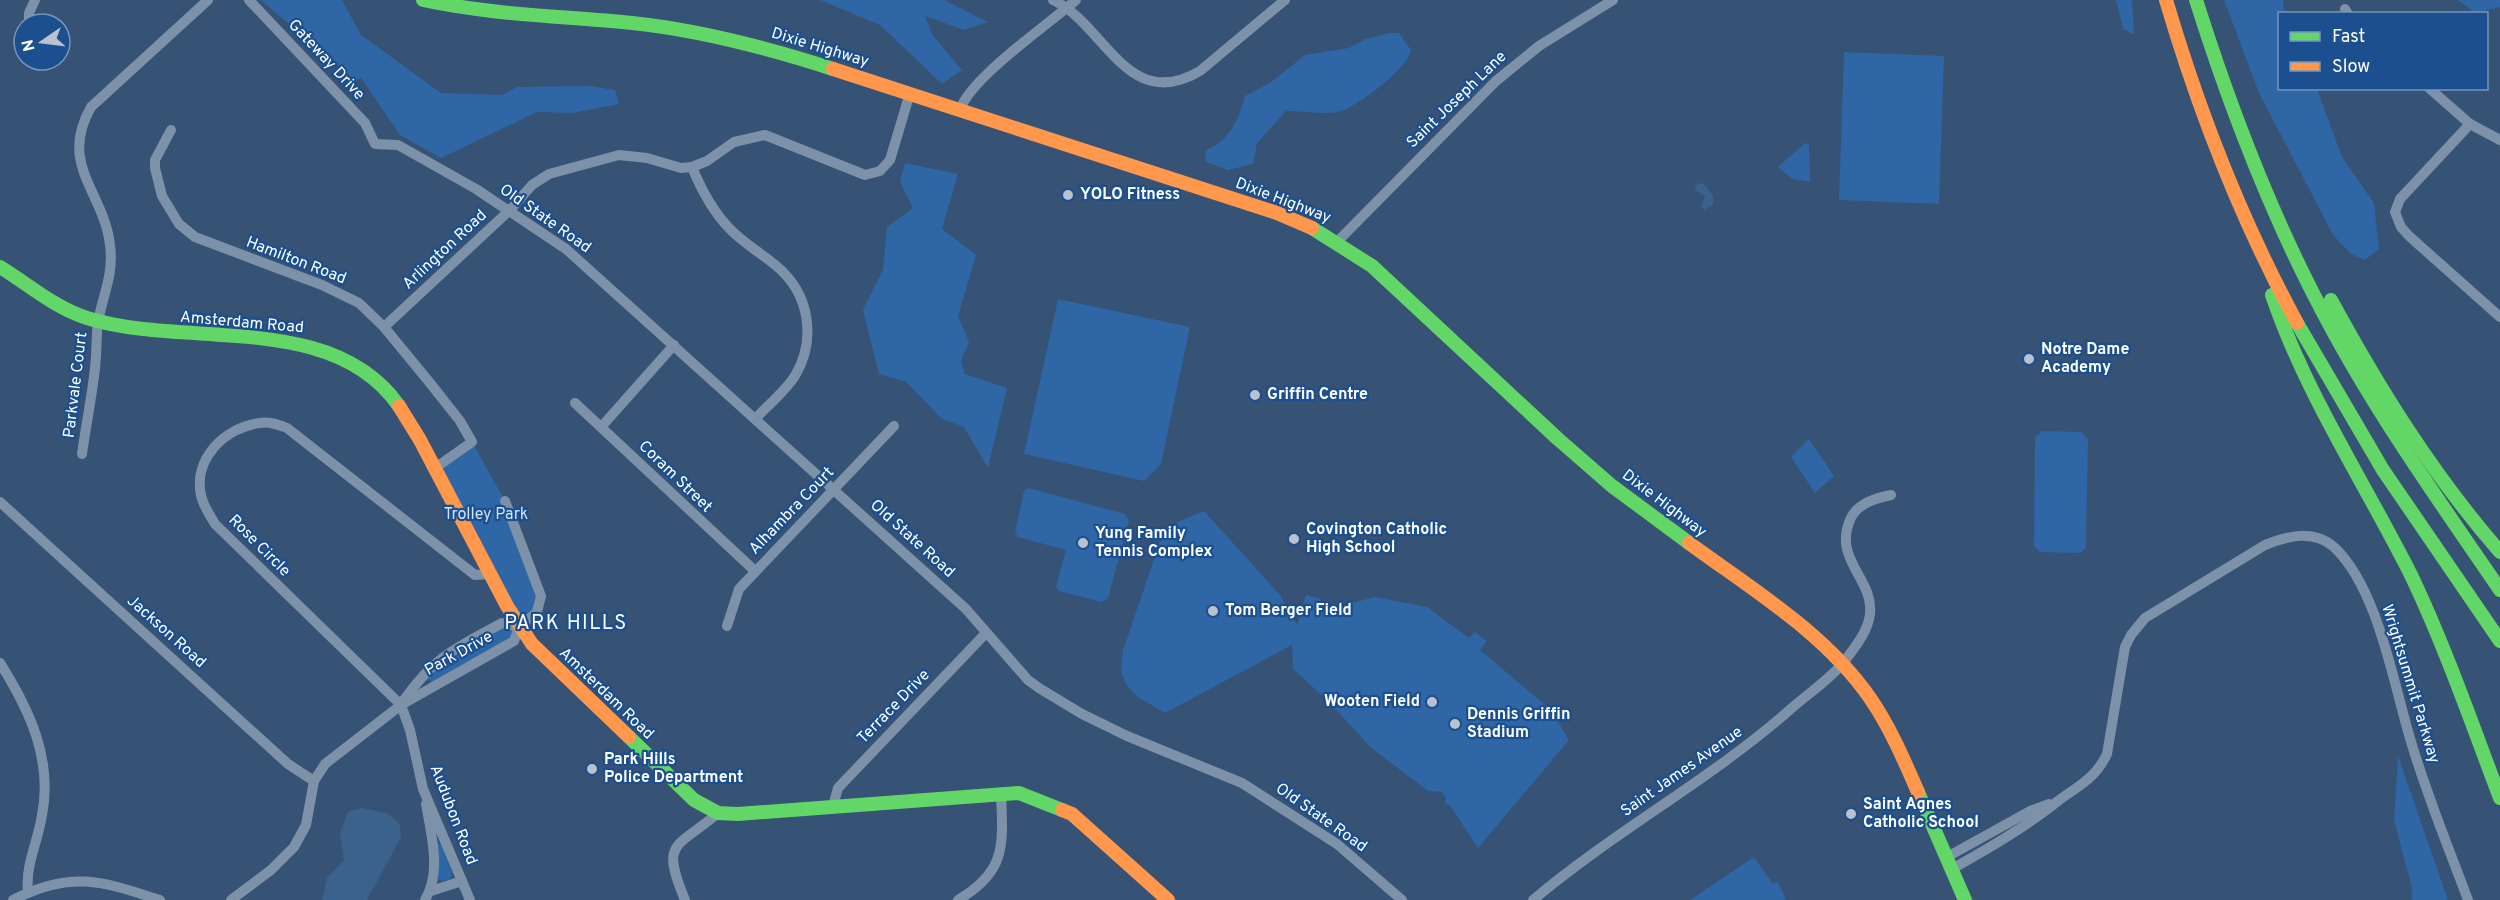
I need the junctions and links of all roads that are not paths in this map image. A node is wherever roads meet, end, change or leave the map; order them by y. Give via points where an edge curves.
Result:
1 (208, 0) edge
2 (249, 0) edge
3 (423, 0) edge
4 (1053, 0) edge
5 (1285, 0) edge
6 (1613, 0) edge
7 (2166, 0) edge
8 (2196, 0) edge
9 (1072, 4) edge
10 (2431, 90) edge
11 (910, 93) junction
12 (960, 110) junction
13 (2470, 124) junction
14 (171, 130) dead end
15 (2500, 140) edge
16 (375, 144) joint
17 (2253, 163) junction
18 (692, 167) junction
19 (510, 210) junction
20 (1337, 242) junction
21 (2258, 247) junction
22 (0, 267) edge
23 (2500, 317) edge
24 (99, 320) junction
25 (384, 327) junction
26 (674, 345) junction
27 (575, 403) dead end
28 (756, 418) junction
29 (603, 426) junction
30 (894, 426) dead end
31 (82, 454) dead end
32 (435, 468) junction
33 (834, 489) junction
34 (1891, 495) dead end
35 (505, 501) dead end
36 (0, 502) edge
37 (2500, 552) edge
38 (755, 571) junction
39 (490, 574) junction
40 (2500, 590) edge
41 (727, 626) dead end
42 (519, 627) junction
43 (986, 633) junction
44 (2500, 641) edge
45 (0, 663) edge
46 (1842, 663) junction
47 (400, 705) junction
48 (314, 781) junction
49 (423, 789) junction
50 (1001, 793) junction
51 (2500, 798) edge
52 (833, 806) junction
53 (718, 813) junction
54 (1949, 863) junction
55 (462, 881) junction
56 (28, 892) junction
57 (428, 896) edge
58 (2468, 899) edge
59 (13, 900) edge
60 (160, 900) edge
61 (231, 900) edge
62 (470, 900) edge
63 (685, 900) edge
64 (958, 900) edge
65 (1168, 900) edge
66 (1402, 900) edge
67 (1533, 900) edge
68 (1965, 900) edge

1 - 24 street, Parkvale Court via 91,107 82,122 79,160 108,229 111,248 108,289
2 - 16 street, Gateway Drive via 365,123
3 - 11 main road, Dixie Highway via 460,8 635,23 730,40
4 - 9 street
5 - 9 street via 1200,71 1166,82 1146,80 1125,69
6 - 20 street, Saint Joseph Lane via 1539,46 1496,81
7 - 21 main road via 2199,104
8 - 17 main road
9 - 12 street via 979,82 963,99
10 - 13 street
11 - 12 main road, Dixie Highway
11 - 18 street via 890,160 880,171 860,174 765,135 734,142
12 - 20 main road, Dixie Highway via 1277,213
13 - 15 street
13 - 23 street via 2400,199 2395,212 2409,236
14 - 25 street, Hamilton Road via 154,168 162,196 186,231 226,251 340,293 358,303
16 - 19 street, Old State Road via 398,145
17 - 37 main road via 2384,391 2460,504
17 - 40 main road via 2297,263 2364,385
18 - 19 street, Arlington Road via 619,155 541,179
18 - 28 street via 713,208 728,227 782,270 804,307 808,332 805,356 795,375
19 - 25 street, Arlington Road
19 - 26 street, Old State Road via 566,249
20 - 46 main road, Dixie Highway via 1372,266 1612,486 1791,618
21 - 44 main road via 2348,413
21 - 51 main road via 2284,330 2411,576 2459,687
22 - 24 main road, Amsterdam Road via 75,313
24 - 31 street, Parkvale Court
24 - 32 main road, Amsterdam Road via 152,332 277,340 328,352 387,390
25 - 32 street, Hamilton Road via 460,421 472,442
26 - 28 street, Old State Road
26 - 29 street
27 - 29 street, Coram Street
28 - 33 street, Old State Road
29 - 38 street, Coram Street
30 - 33 street, Alhambra Court
32 - 39 main road, Amsterdam Road
33 - 38 street, Alhambra Court
33 - 43 street, Old State Road via 966,609
34 - 46 street, Saint James Avenue via 1868,502 1851,516 1847,527 1847,553 1866,594 1870,614 1862,637
35 - 42 street via 541,596 537,612
36 - 48 street, Jackson Road via 288,764
38 - 41 street, Alhambra Court via 739,589
39 - 42 main road, Amsterdam Road
39 - 47 street, Rose Circle via 475,575 287,428 260,422 248,425 221,439 210,452 200,485 205,508 215,525
42 - 47 street, Park Drive via 514,641
42 - 47 street, Park Drive via 502,623 441,657 424,672
42 - 53 main road, Amsterdam Road via 667,776 694,800
43 - 52 street, Terrace Drive via 838,788
43 - 66 street, Old State Road via 1028,680 1047,693 1127,736 1242,783 1337,844
45 - 56 street via 36,731 43,764 45,795 26,874
46 - 54 main road, Dixie Highway via 1892,734
46 - 67 street, Saint James Avenue via 1739,752 1612,839
47 - 48 street via 325,764
47 - 49 street, Audubon Road via 410,730
48 - 61 street via 306,825 294,847
49 - 55 street, Audubon Road
49 - 57 street via 433,848
50 - 52 main road, Amsterdam Road
50 - 64 street via 1000,855 986,880
50 - 65 main road, Amsterdam Road via 1019,793 1072,814
52 - 53 main road, Amsterdam Road
53 - 63 street via 681,840 672,856
54 - 58 street, Wrightsummit Parkway via 2030,811 2058,801 2091,779 2107,754 2125,647 2145,618 2265,545 2286,537 2308,535 2333,547 2369,601 2412,747
54 - 68 main road, Dixie Highway
55 - 57 street
55 - 62 street, Audubon Road
56 - 59 street
56 - 60 street via 81,880

